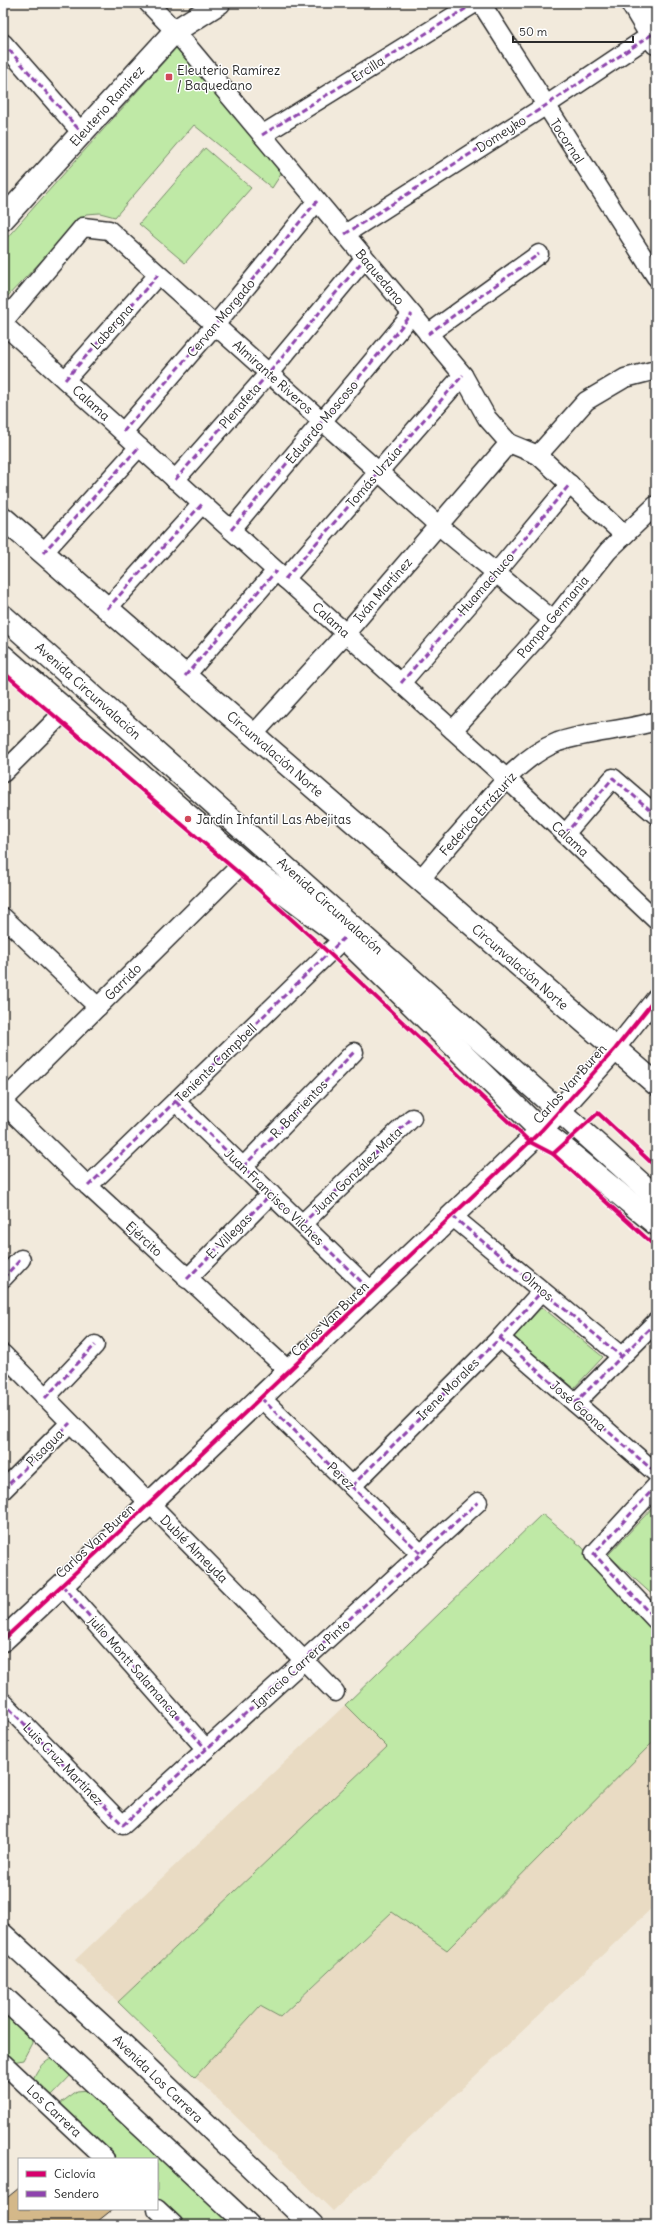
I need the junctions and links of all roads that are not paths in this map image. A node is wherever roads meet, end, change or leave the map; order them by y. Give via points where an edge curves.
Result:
1 (148, 3) edge
2 (219, 3) edge
3 (475, 3) edge
4 (481, 3) edge
5 (632, 3) edge
6 (653, 3) edge
7 (656, 8) edge
8 (175, 31) junction
9 (654, 38) edge
10 (3, 44) edge
11 (545, 106) junction
12 (82, 133) junction
13 (262, 135) junction
14 (317, 201) junction
15 (3, 219) edge
16 (345, 234) junction
17 (539, 254) dead end
18 (365, 258) junction
19 (158, 274) junction
20 (656, 277) edge
21 (412, 314) junction
22 (3, 323) edge
23 (215, 325) junction
24 (428, 334) junction
25 (656, 370) edge
26 (269, 373) junction
27 (463, 376) junction
28 (65, 380) junction
29 (323, 422) junction
30 (123, 432) junction
31 (509, 443) junction
32 (139, 447) junction
33 (538, 455) junction
34 (378, 471) junction
35 (175, 480) junction
36 (570, 484) junction
37 (202, 504) junction
38 (656, 505) edge
39 (3, 518) edge
40 (438, 525) junction
41 (231, 530) junction
42 (624, 535) junction
43 (43, 553) junction
44 (496, 573) junction
45 (281, 575) junction
46 (107, 608) junction
47 (3, 616) edge
48 (553, 620) junction
49 (346, 633) junction
50 (3, 656) edge
51 (185, 676) junction
52 (401, 683) junction
53 (66, 710) junction
54 (656, 721) edge
55 (453, 730) junction
56 (253, 735) junction
57 (3, 773) edge
58 (506, 779) junction
59 (656, 815) edge
60 (565, 834) junction
61 (243, 863) junction
62 (420, 880) junction
63 (3, 917) edge
64 (656, 920) edge
65 (344, 938) junction
66 (656, 998) edge
67 (98, 1007) junction
68 (615, 1049) junction
69 (354, 1052) dead end
70 (656, 1084) edge
71 (3, 1102) edge
72 (176, 1102) junction
73 (559, 1110) junction
74 (412, 1118) dead end
75 (541, 1131) junction
76 (243, 1167) junction
77 (88, 1186) junction
78 (271, 1194) junction
79 (656, 1197) edge
80 (452, 1216) junction
81 (302, 1224) junction
82 (656, 1224) edge
83 (21, 1259) dead end
84 (3, 1278) edge
85 (187, 1279) junction
86 (542, 1291) junction
87 (372, 1292) junction
88 (656, 1322) edge
89 (500, 1338) junction
90 (95, 1345) dead end
91 (3, 1354) edge
92 (621, 1356) junction
93 (289, 1371) junction
94 (45, 1398) junction
95 (261, 1398) junction
96 (575, 1404) junction
97 (70, 1423) junction
98 (654, 1468) edge
99 (352, 1486) junction
100 (656, 1486) edge
101 (3, 1490) edge
102 (478, 1502) dead end
103 (149, 1504) junction
104 (421, 1554) junction
105 (62, 1585) junction
106 (656, 1620) edge
107 (3, 1640) edge
108 (305, 1659) junction
109 (335, 1692) dead end
110 (3, 1702) edge
111 (206, 1749) junction
112 (123, 1825) joint
113 (3, 1935) edge
114 (3, 1997) edge
115 (3, 2063) edge
116 (104, 2158) edge
117 (158, 2210) edge
118 (174, 2225) edge
119 (248, 2225) edge
120 (312, 2225) edge

1 - 8 street, Baquedano
2 - 8 main road, Eleuterio Ramírez
3 - 13 street, Ercilla
4 - 11 street, Tocornal
5 - 9 main road
6 - 7 main road
8 - 12 main road, Eleuterio Ramírez
8 - 13 street, Baquedano
9 - 11 street, Domeyko
10 - 12 street
11 - 16 street, Domeyko
11 - 20 street, Tocornal
12 - 15 main road, Eleuterio Ramírez
13 - 14 street, Baquedano
14 - 16 street, Baquedano
14 - 23 street, Cervan Morgado
16 - 18 street, Baquedano
17 - 24 street
18 - 21 street, Baquedano
18 - 26 street, Plenafeta
19 - 22 street, Almirante Riveros via 109,230 84,227
19 - 23 street, Almirante Riveros
19 - 28 street, Labergna
21 - 24 street, Baquedano
21 - 29 street, Eduardo Moscoso
22 - 28 street, Calama
23 - 26 street, Almirante Riveros
23 - 30 street, Cervan Morgado
24 - 27 street, Baquedano
25 - 33 street via 625,378 586,401
26 - 29 street, Almirante Riveros
26 - 35 street, Plenafeta
27 - 31 street, Baquedano via 487,418
27 - 34 street, Tomás Urzúa
28 - 30 street, Calama
29 - 34 street, Almirante Riveros
29 - 41 street, Eduardo Moscoso
30 - 32 street, Calama
31 - 33 street, Baquedano
31 - 40 street, Iván Martínez
32 - 35 street, Calama
32 - 43 street
33 - 36 street, Baquedano
34 - 40 street, Almirante Riveros
34 - 45 street, Tomás Urzúa
35 - 37 street, Calama
36 - 42 street, Baquedano
36 - 44 street, Huamachuco
37 - 41 street, Calama
37 - 46 street
38 - 42 street, Pampa Germania
39 - 43 main road, Circunvalación Norte
40 - 44 street, Almirante Riveros
40 - 49 street, Iván Martínez
41 - 45 street, Calama
42 - 48 street, Pampa Germania via 608,551
43 - 46 main road, Circunvalación Norte
44 - 48 street, Almirante Riveros
44 - 52 street, Huamachuco
45 - 49 street, Calama
45 - 51 street, Tomás Urzúa
46 - 51 main road, Circunvalación Norte
47 - 73 main road, Avenida Circunvalación
48 - 55 street, Pampa Germania
49 - 52 street, Calama
49 - 56 street, Iván Martínez
50 - 53 main road, Avenida Circunvalación
51 - 56 main road, Circunvalación Norte
52 - 55 street, Calama
53 - 57 street
53 - 61 main road, Avenida Circunvalación
54 - 58 street, Federico Errázuriz via 640,726 596,732 558,743 532,756
55 - 58 street, Calama
56 - 62 main road, Circunvalación Norte
58 - 60 street, Calama
58 - 62 street, Federico Errázuriz
59 - 60 street via 613,778
60 - 64 street, Calama
61 - 65 main road, Avenida Circunvalación
61 - 67 street, Garrido
62 - 68 main road, Circunvalación Norte
63 - 67 street
65 - 72 street, Teniente Campbell
65 - 75 main road, Avenida Circunvalación
66 - 68 street, Carlos Van Buren
67 - 71 street, Garrido
68 - 70 main road, Circunvalación Norte
68 - 73 main road, Carlos Van Buren
69 - 76 street, R. Barrientos
71 - 77 street, Ejército
72 - 76 street, Juan Francisco Vilches
72 - 77 street, Teniente Campbell
73 - 75 main road, Carlos Van Buren
73 - 79 main road, Avenida Circunvalación
74 - 81 street, Juan González Mata
75 - 80 main road, Carlos Van Buren
75 - 82 main road, Avenida Circunvalación
76 - 78 street, Juan Francisco Vilches
77 - 85 street, Ejército
78 - 81 street, Juan Francisco Vilches
78 - 85 street, E. Villegas
80 - 86 street, Olmos
80 - 87 main road, Carlos Van Buren
81 - 87 street, Juan Francisco Vilches
83 - 84 street
85 - 93 street, Ejército
86 - 89 street, Irene Morales
86 - 92 street, Olmos
87 - 93 main road, Carlos Van Buren
88 - 92 street
89 - 96 street, José Gaona
89 - 99 street, Irene Morales
90 - 94 street
91 - 94 street, Dublé Almeyda
92 - 96 street
93 - 95 main road, Carlos Van Buren
94 - 97 street, Dublé Almeyda
95 - 99 street, Perez
95 - 103 main road, Carlos Van Buren
96 - 98 street, José Gaona
97 - 101 street, Pisagua
97 - 103 street, Dublé Almeyda
99 - 104 street, Perez
100 - 106 street via 594,1554
102 - 104 street, Ignacio Carrera Pinto
103 - 105 main road, Carlos Van Buren
103 - 108 street, Dublé Almeyda
104 - 108 street, Ignacio Carrera Pinto
105 - 107 main road, Carlos Van Buren
105 - 111 street, julio Montt Salamanca
108 - 109 street, Dublé Almeyda
108 - 111 street, Ignacio Carrera Pinto
110 - 112 street, Luis Cruz Martínez
111 - 112 street, Ignacio Carrera Pinto
113 - 120 main road, Avenida Los Carrera
114 - 119 main road
115 - 116 street, Los Carrera
117 - 118 street

